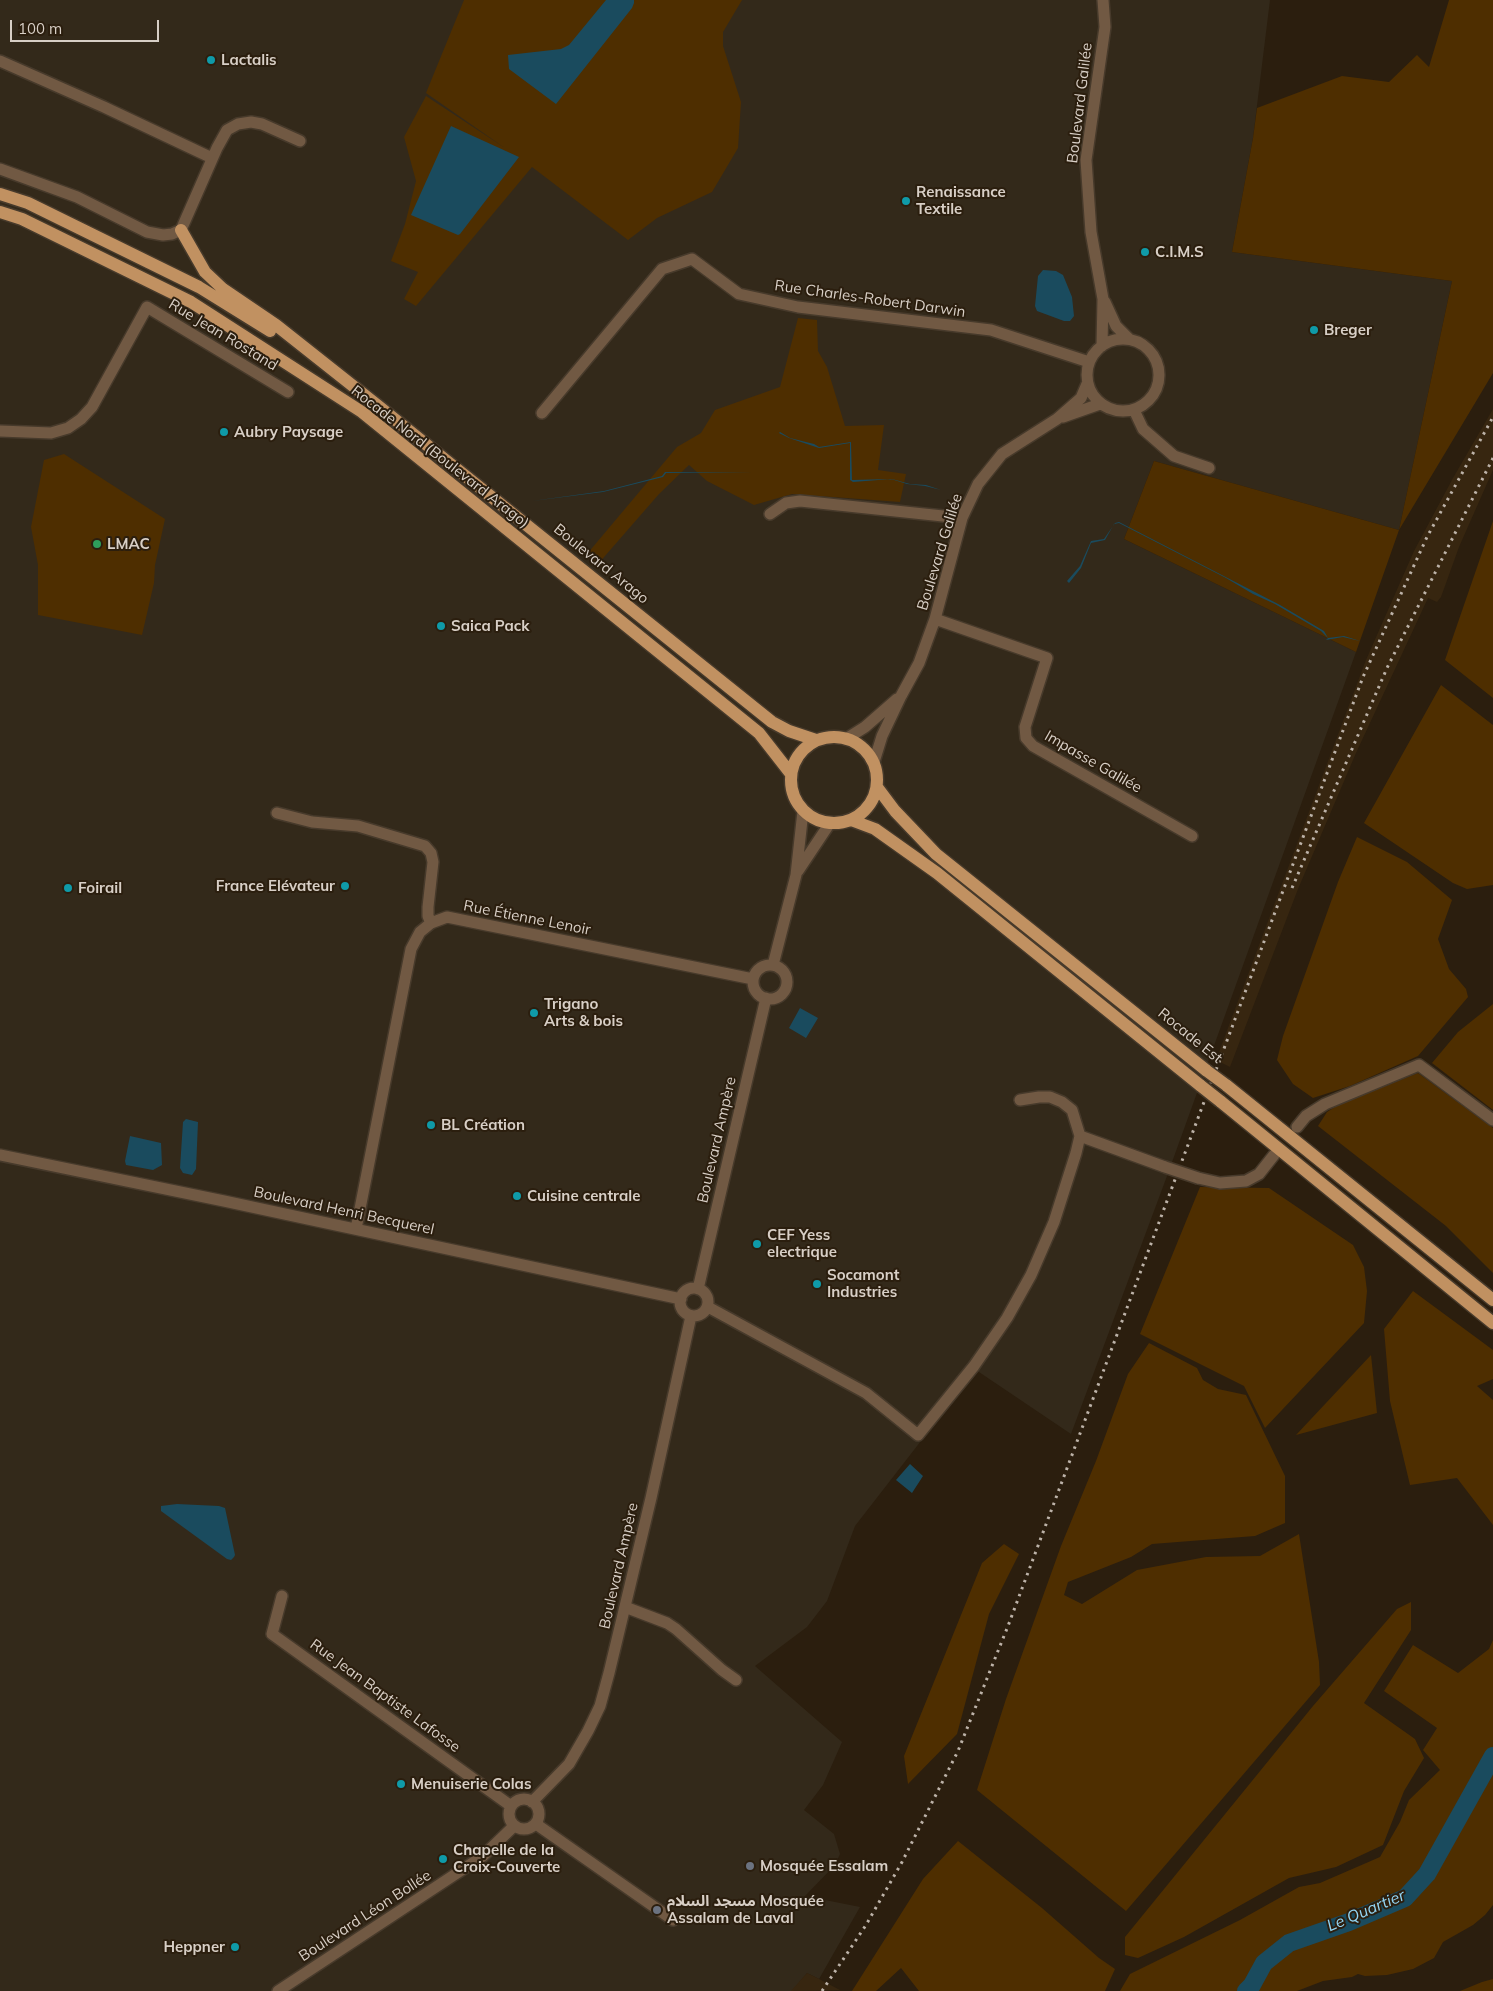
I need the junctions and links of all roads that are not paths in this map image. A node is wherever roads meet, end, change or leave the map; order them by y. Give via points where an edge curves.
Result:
1 (1103, 0) edge
2 (0, 61) edge
3 (300, 140) dead end
4 (212, 158) junction
5 (0, 168) edge
6 (0, 194) edge
7 (0, 212) edge
8 (181, 230) junction
9 (1103, 298) junction
10 (1129, 339) junction
11 (1102, 346) junction
12 (1089, 362) junction
13 (325, 366) junction
14 (1087, 384) junction
15 (288, 392) dead end
16 (1100, 404) junction
17 (1134, 410) junction
18 (542, 413) dead end
19 (1057, 419) junction
20 (0, 431) edge
21 (1209, 468) dead end
22 (770, 514) dead end
23 (962, 518) junction
24 (935, 619) junction
25 (900, 696) junction
26 (846, 738) junction
27 (816, 740) junction
28 (874, 762) junction
29 (791, 774) junction
30 (877, 787) junction
31 (803, 811) junction
32 (277, 813) dead end
33 (851, 820) junction
34 (830, 823) junction
35 (1192, 836) dead end
36 (796, 875) junction
37 (431, 923) junction
38 (773, 965) junction
39 (753, 979) junction
40 (766, 998) junction
41 (1020, 1100) dead end
42 (1493, 1120) edge
43 (1297, 1127) dead end
44 (1080, 1136) junction
45 (0, 1155) edge
46 (1274, 1155) dead end
47 (356, 1229) junction
48 (698, 1289) junction
49 (681, 1299) junction
50 (1493, 1300) edge
51 (708, 1307) junction
52 (691, 1316) junction
53 (1493, 1323) edge
54 (282, 1596) dead end
55 (625, 1607) junction
56 (736, 1680) dead end
57 (532, 1802) junction
58 (511, 1806) junction
59 (536, 1824) junction
60 (514, 1826) junction
61 (673, 1920) dead end
62 (278, 1991) edge

1 - 9 street, Boulevard Galilée via 1105,27 1086,160 1091,232
2 - 4 street
3 - 4 street via 262,124 238,124 227,130
4 - 8 street
5 - 8 street via 77,197 147,232 163,235
6 - 13 main road via 28,204 199,287
7 - 29 main road, Rocade Nord (Boulevard Arago) via 22,219 191,302 362,412 759,733
8 - 13 main road via 205,272 223,289 276,325
9 - 10 street, Boulevard Galilée via 1116,326
9 - 11 street, Boulevard Galilée
10 - 11 street via 1119,339
10 - 17 street via 1146,346 1158,365 1160,376 1152,398
11 - 12 street
12 - 14 street
12 - 18 street, Rue Charles-Robert Darwin via 991,330 798,308 739,294 692,260 662,269
13 - 27 main road, Boulevard Arago via 772,722
14 - 16 street
14 - 19 street, Boulevard Galilée via 1082,398
15 - 20 street, Rue Jean Rostand via 147,307 92,407 81,419 68,428 51,433
16 - 17 street via 1110,410
16 - 19 street, Boulevard Galilée
17 - 21 street via 1143,429 1174,456
19 - 23 street, Boulevard Galilée via 1002,454 978,484
22 - 23 street via 786,503 800,501
23 - 24 street, Boulevard Galilée
24 - 25 street, Boulevard Galilée via 919,663
24 - 35 street, Impasse Galilée via 1047,658 1025,727 1026,738 1033,746
25 - 26 street, Boulevard Galilée via 865,727
25 - 28 street, Boulevard Galilée
26 - 27 main road
26 - 28 main road via 863,747
27 - 29 main road via 795,760
28 - 30 main road
29 - 31 main road via 795,800
30 - 33 main road via 868,807
30 - 50 main road, Rocade Est, bridge via 936,854
31 - 34 main road via 814,819
31 - 36 street
32 - 37 street via 312,822 358,826 425,846 433,862 428,907
33 - 34 main road
33 - 53 main road, bridge via 875,829 937,873
34 - 36 street
36 - 38 street
37 - 39 street, Rue Étienne Lenoir via 448,917
37 - 47 street via 420,932 411,949
38 - 39 street via 762,967
38 - 40 street via 785,974 787,984 782,994
39 - 40 street via 758,993
40 - 48 street, Boulevard Ampère
41 - 44 street via 1050,1097 1062,1102 1072,1110
42 - 43 street via 1419,1065 1325,1104 1306,1116
44 - 46 street, bridge via 1220,1184 1246,1181 1259,1174
44 - 51 street via 1054,1222 1031,1275 974,1366 918,1435 866,1393
45 - 47 street, Boulevard Henri Becquerel
47 - 49 street, Boulevard Henri Becquerel
48 - 49 street via 685,1292
48 - 51 street via 706,1294
49 - 52 street via 681,1308
51 - 52 street via 699,1316
52 - 55 street, Boulevard Ampère
54 - 58 street, Rue Jean Baptiste Lafosse via 272,1634
55 - 56 street via 667,1623
55 - 57 street, Boulevard Ampère via 600,1706 568,1764
57 - 58 street via 523,1799
57 - 59 street via 539,1814
58 - 60 street via 509,1819
59 - 60 street via 523,1830
59 - 61 street
60 - 62 street, Boulevard Léon Bollée via 482,1856

